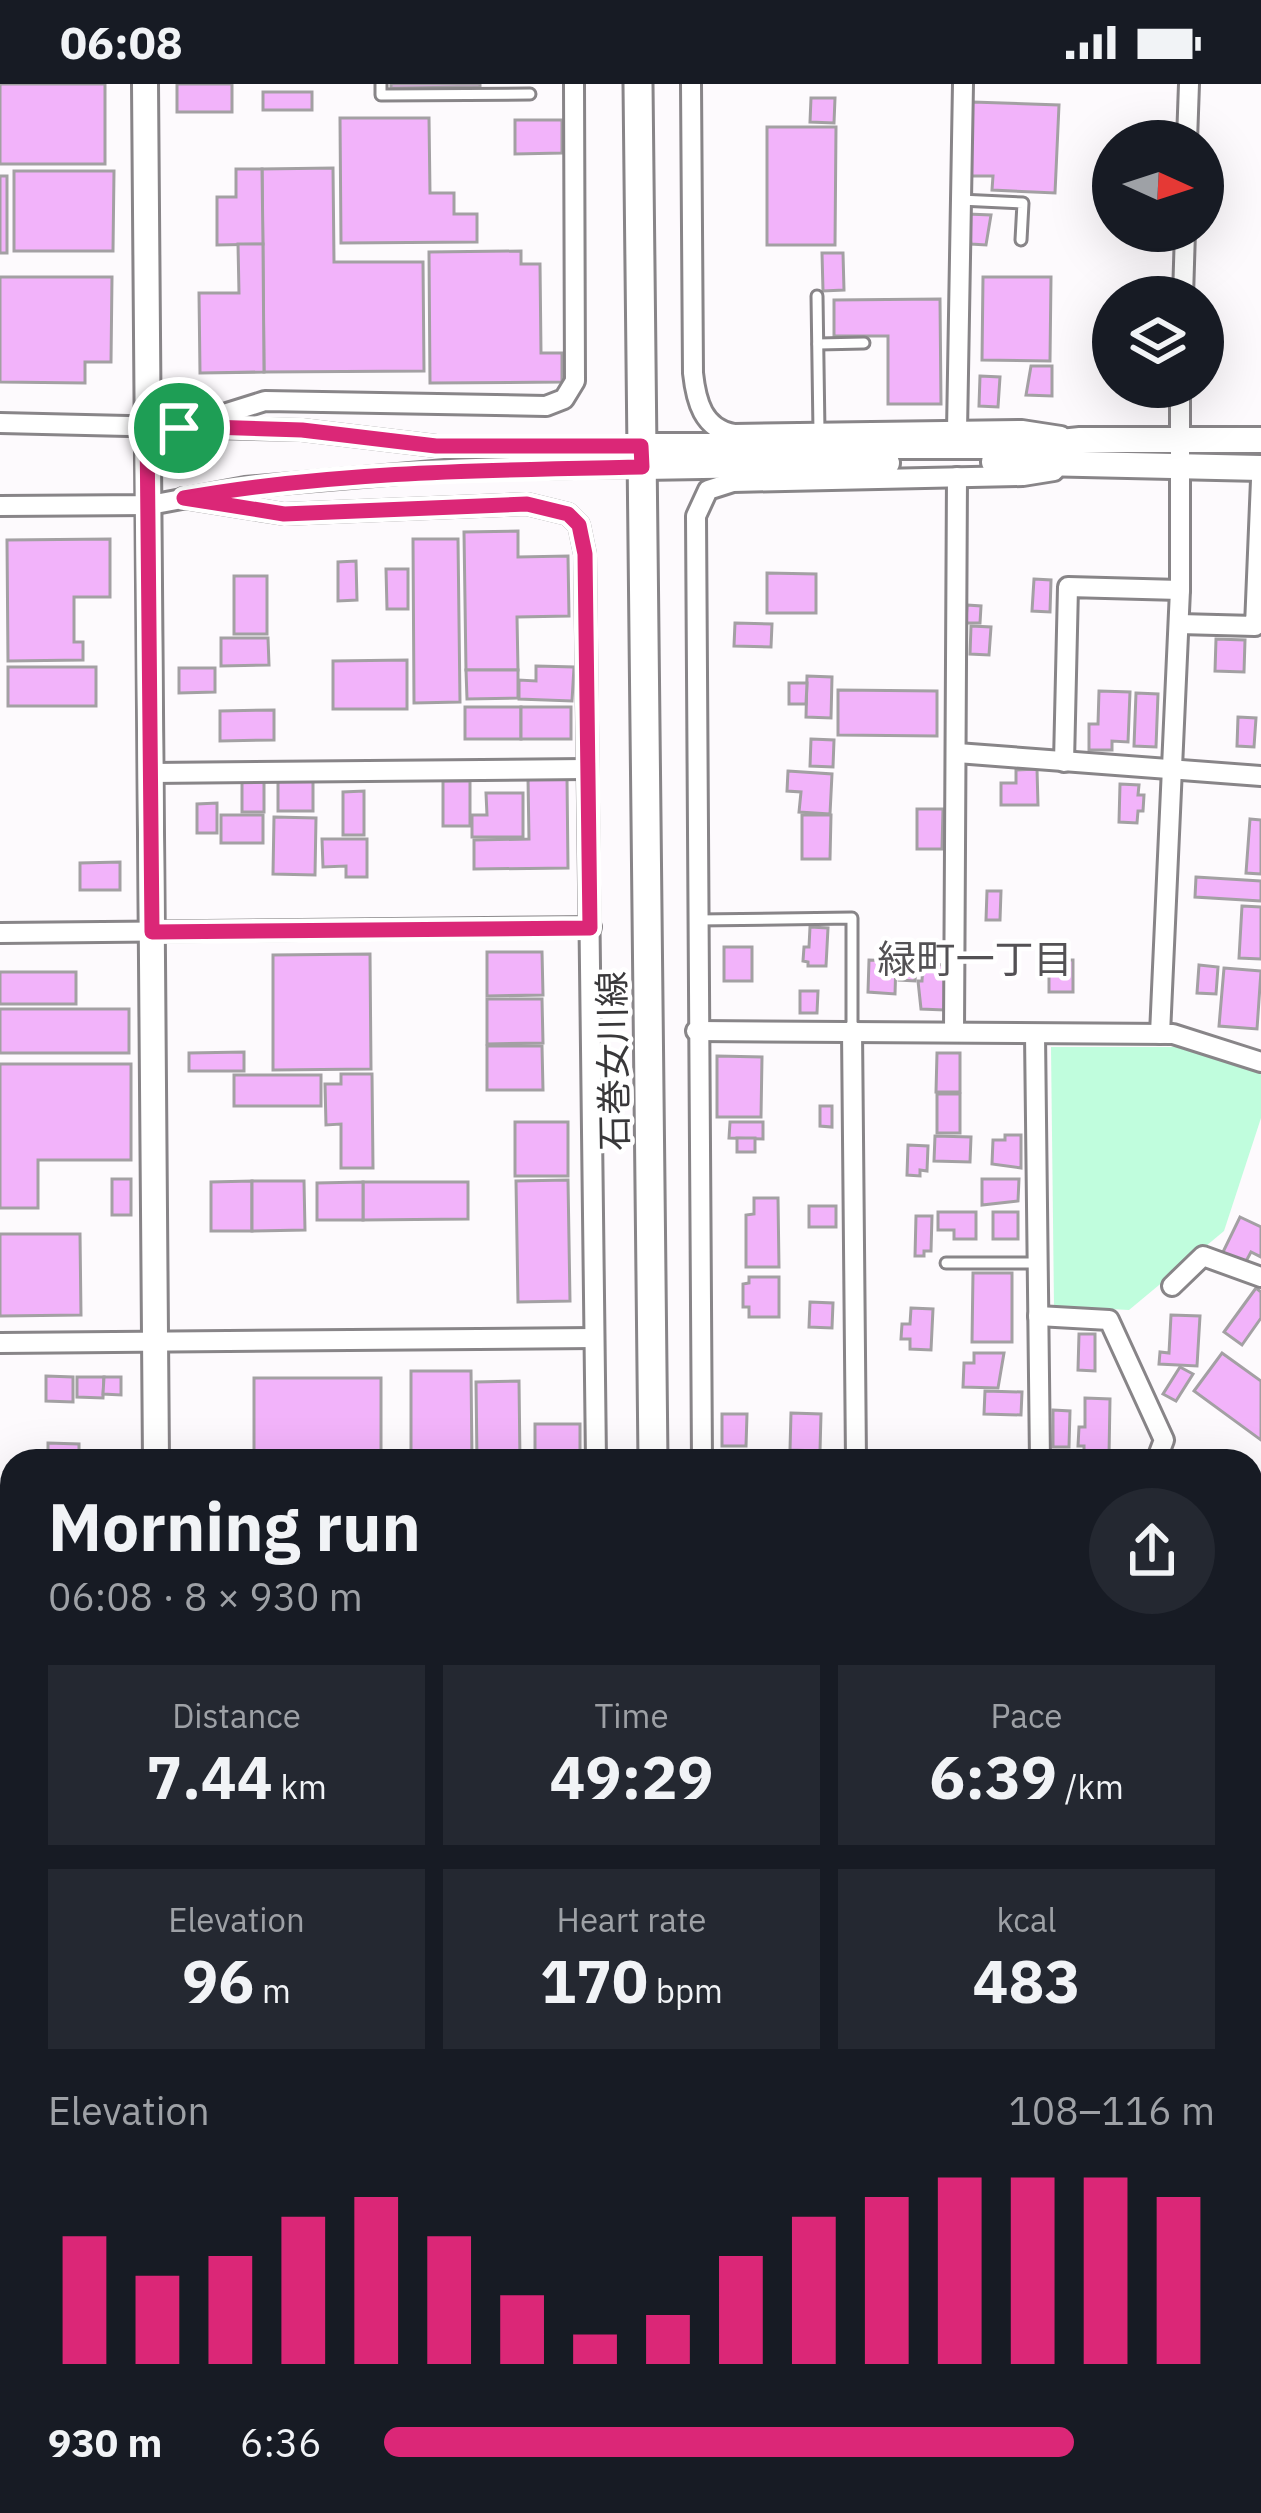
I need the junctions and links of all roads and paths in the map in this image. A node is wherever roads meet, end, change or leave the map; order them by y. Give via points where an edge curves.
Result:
1 (145, 84) edge
2 (380, 84) edge
3 (574, 84) edge
4 (638, 84) edge
5 (691, 84) edge
6 (963, 84) edge
7 (1189, 84) edge
8 (530, 94) dead end
9 (1188, 120) edge
10 (960, 200) junction
11 (1021, 240) dead end
12 (817, 296) dead end
13 (864, 343) dead end
14 (818, 344) junction
15 (1179, 408) edge
16 (0, 423) edge
17 (147, 425) junction
18 (179, 428) junction
19 (957, 431) junction
20 (819, 432) junction
21 (1178, 439) junction
22 (1080, 440) junction
23 (1261, 440) edge
24 (641, 457) junction
25 (1082, 466) junction
26 (1179, 466) junction
27 (1261, 468) edge
28 (957, 477) junction
29 (1261, 480) edge
30 (184, 498) junction
31 (150, 505) junction
32 (0, 506) edge
33 (1180, 590) junction
34 (1179, 624) junction
35 (957, 753) junction
36 (1064, 762) junction
37 (586, 769) junction
38 (1175, 769) junction
39 (151, 773) junction
40 (1261, 776) edge
41 (697, 920) junction
42 (590, 928) junction
43 (152, 932) junction
44 (0, 933) edge
45 (852, 1030) junction
46 (696, 1031) junction
47 (954, 1032) junction
48 (1035, 1034) junction
49 (1160, 1034) junction
50 (1261, 1062) edge
51 (946, 1263) dead end
52 (1038, 1263) junction
53 (1261, 1277) edge
54 (1172, 1286) dead end
55 (1039, 1316) junction
56 (594, 1338) junction
57 (155, 1342) junction
58 (0, 1343) edge
59 (156, 1449) edge
60 (596, 1449) edge
61 (653, 1449) edge
62 (701, 1449) edge
63 (855, 1449) edge
64 (1040, 1449) edge
65 (1161, 1449) edge

1 - 17 street
2 - 8 lane via 381,95
3 - 18 street via 575,380 564,399 546,406 265,401
4 - 24 main road, 石巻女川線
5 - 20 street via 692,373 699,405 724,432
6 - 10 street
7 - 9 street
10 - 11 lane via 1022,203
10 - 19 street
12 - 14 lane
13 - 14 lane
14 - 20 lane
15 - 21 street
16 - 17 street
17 - 18 street
17 - 31 street
18 - 24 street
19 - 20 street
19 - 22 street
21 - 22 street
21 - 23 street
21 - 26 street
22 - 24 street
24 - 25 street
24 - 30 street
24 - 61 main road, 石巻女川線
25 - 26 street
25 - 28 street
26 - 27 street
26 - 33 street
28 - 35 street
28 - 41 street via 757,480 708,490 694,534
29 - 34 street via 1255,626
30 - 31 street
30 - 37 street via 284,514 527,504 568,514 585,554
31 - 32 street
31 - 39 street
33 - 34 street
33 - 36 street via 1068,586
34 - 38 street
35 - 36 street
35 - 47 street
36 - 38 street
37 - 39 street
37 - 42 street
38 - 40 street
38 - 49 street
39 - 43 street
41 - 45 lane via 852,918
41 - 46 street
42 - 43 street
42 - 56 street
43 - 44 street
43 - 57 street
45 - 46 street
45 - 47 street
45 - 63 street
46 - 62 street
47 - 48 street
48 - 49 street
48 - 52 street
49 - 50 street
51 - 52 lane
52 - 55 street
53 - 54 street via 1203,1256
55 - 64 street
55 - 65 street via 1109,1320 1164,1440
56 - 57 street
56 - 60 street
57 - 58 street
57 - 59 street

